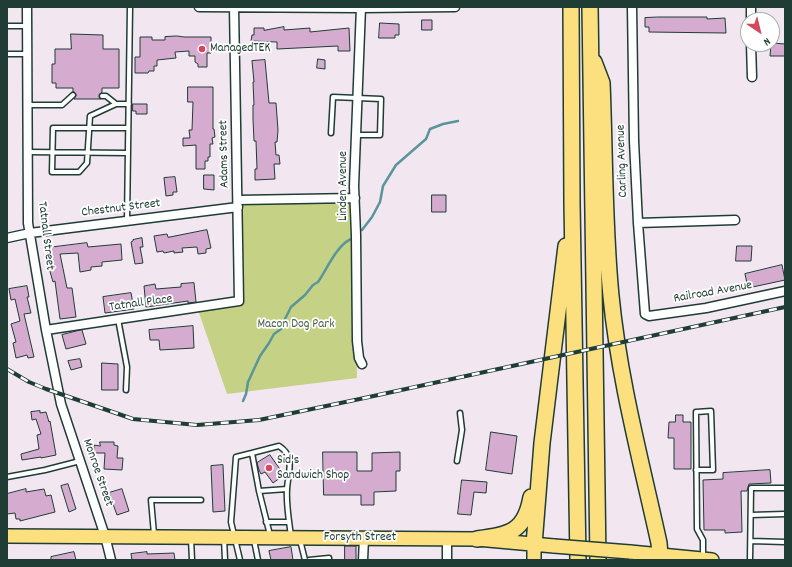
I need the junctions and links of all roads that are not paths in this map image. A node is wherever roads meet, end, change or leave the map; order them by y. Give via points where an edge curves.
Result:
1 (27, 7) edge
2 (130, 7) edge
3 (199, 7) edge
4 (234, 7) edge
5 (454, 7) edge
6 (571, 7) edge
7 (590, 7) edge
8 (632, 7) edge
9 (361, 8) edge
10 (7, 26) edge
11 (27, 26) junction
12 (751, 52) edge
13 (591, 53) junction
14 (7, 54) edge
15 (27, 54) junction
16 (752, 77) dead end
17 (73, 95) dead end
18 (102, 96) dead end
19 (358, 98) junction
20 (116, 104) junction
21 (129, 104) junction
22 (27, 105) junction
23 (88, 128) junction
24 (128, 128) junction
25 (332, 133) dead end
26 (356, 134) junction
27 (27, 152) junction
28 (52, 152) junction
29 (87, 153) junction
30 (128, 153) junction
31 (354, 198) junction
32 (238, 203) junction
33 (572, 203) junction
34 (735, 220) dead end
35 (127, 221) junction
36 (638, 223) junction
37 (30, 233) junction
38 (7, 238) edge
39 (785, 291) edge
40 (239, 301) joint
41 (646, 314) joint
42 (118, 319) junction
43 (46, 330) junction
44 (362, 364) dead end
45 (126, 390) dead end
46 (59, 394) joint
47 (460, 413) dead end
48 (542, 443) junction
49 (252, 453) junction
50 (80, 461) junction
51 (457, 461) dead end
52 (696, 470) junction
53 (7, 477) edge
54 (785, 488) edge
55 (287, 489) junction
56 (259, 491) junction
57 (201, 500) dead end
58 (785, 514) edge
59 (751, 515) junction
60 (266, 522) junction
61 (289, 522) junction
62 (7, 536) edge
63 (105, 536) junction
64 (155, 537) junction
65 (191, 537) junction
66 (229, 537) junction
67 (254, 537) junction
68 (271, 538) junction
69 (295, 538) junction
70 (364, 538) junction
71 (447, 539) junction
72 (477, 539) junction
73 (751, 541) junction
74 (785, 542) edge
75 (534, 553) edge
76 (660, 557) edge
77 (695, 559) edge
78 (111, 560) edge
79 (192, 560) edge
80 (225, 560) edge
81 (240, 560) edge
82 (258, 560) edge
83 (305, 560) edge
84 (309, 560) edge
85 (329, 560) edge
86 (363, 560) edge
87 (447, 560) edge
88 (578, 560) edge
89 (598, 560) edge
90 (750, 560) edge

1 - 11 street, Tatnall Street
2 - 21 lane
3 - 4 street
4 - 9 street
4 - 32 street, Adams Street
5 - 9 street
6 - 33 highway
7 - 13 highway
8 - 36 street, Carling Avenue
9 - 19 street, Linden Avenue
10 - 11 lane
11 - 15 street, Tatnall Street
12 - 16 street
13 - 76 highway via 602,83 609,271 616,337
13 - 89 highway
14 - 15 lane
15 - 22 street, Tatnall Street
17 - 22 lane via 62,105
18 - 20 lane
19 - 25 lane via 333,97
19 - 26 street, Linden Avenue
19 - 26 lane via 382,99 380,135
20 - 21 lane
20 - 23 lane via 90,116
21 - 24 lane
22 - 27 street, Tatnall Street
23 - 24 lane
23 - 28 lane via 52,128
23 - 29 lane
24 - 30 lane
26 - 31 street, Linden Avenue
27 - 28 lane
27 - 37 street, Tatnall Street
28 - 29 lane
28 - 29 lane via 52,172 79,172 87,163
29 - 30 lane
30 - 35 lane
31 - 32 street, Chestnut Street
31 - 44 street, Linden Avenue via 357,341
32 - 35 street, Chestnut Street
32 - 40 street, Adams Street
33 - 48 highway
33 - 88 highway
34 - 36 street
35 - 37 street, Chestnut Street
36 - 41 street, Carling Avenue
37 - 38 street, Chestnut Street
37 - 43 street, Tatnall Street
39 - 41 street, Railroad Avenue via 706,308 649,316
40 - 42 street, Tatnall Place
42 - 43 street, Tatnall Place
42 - 45 lane via 127,367
43 - 46 street, Tatnall Street
46 - 50 street, Monroe Street
47 - 51 lane via 462,430
48 - 72 highway via 525,519 510,532
48 - 75 highway
49 - 55 lane via 279,446 285,450 290,467
49 - 56 lane
49 - 66 lane via 236,457
50 - 53 lane
50 - 63 street, Monroe Street
52 - 52 lane via 696,412 711,412 713,470
52 - 77 lane via 697,529 703,540
54 - 59 lane via 751,488
55 - 56 lane
55 - 61 lane
56 - 60 lane
57 - 64 lane via 152,500
58 - 59 lane
59 - 73 lane
60 - 61 lane
60 - 68 lane
61 - 69 lane
62 - 63 main road, Forsyth Street
63 - 64 main road, Forsyth Street
63 - 78 street, Monroe Street
64 - 65 main road, Forsyth Street
65 - 66 main road, Forsyth Street
65 - 79 lane
66 - 67 main road, Forsyth Street
66 - 80 lane
66 - 81 lane
67 - 68 main road, Forsyth Street
67 - 82 lane
68 - 69 main road, Forsyth Street
69 - 70 main road, Forsyth Street
69 - 83 lane
70 - 71 main road, Forsyth Street
70 - 86 street
71 - 72 main road, Forsyth Street
71 - 87 street
72 - 75 main road, Forsyth Street
73 - 74 lane
73 - 90 lane
75 - 76 main road, Forsyth Street, bridge via 554,546
76 - 77 main road, Forsyth Street
84 - 85 lane

